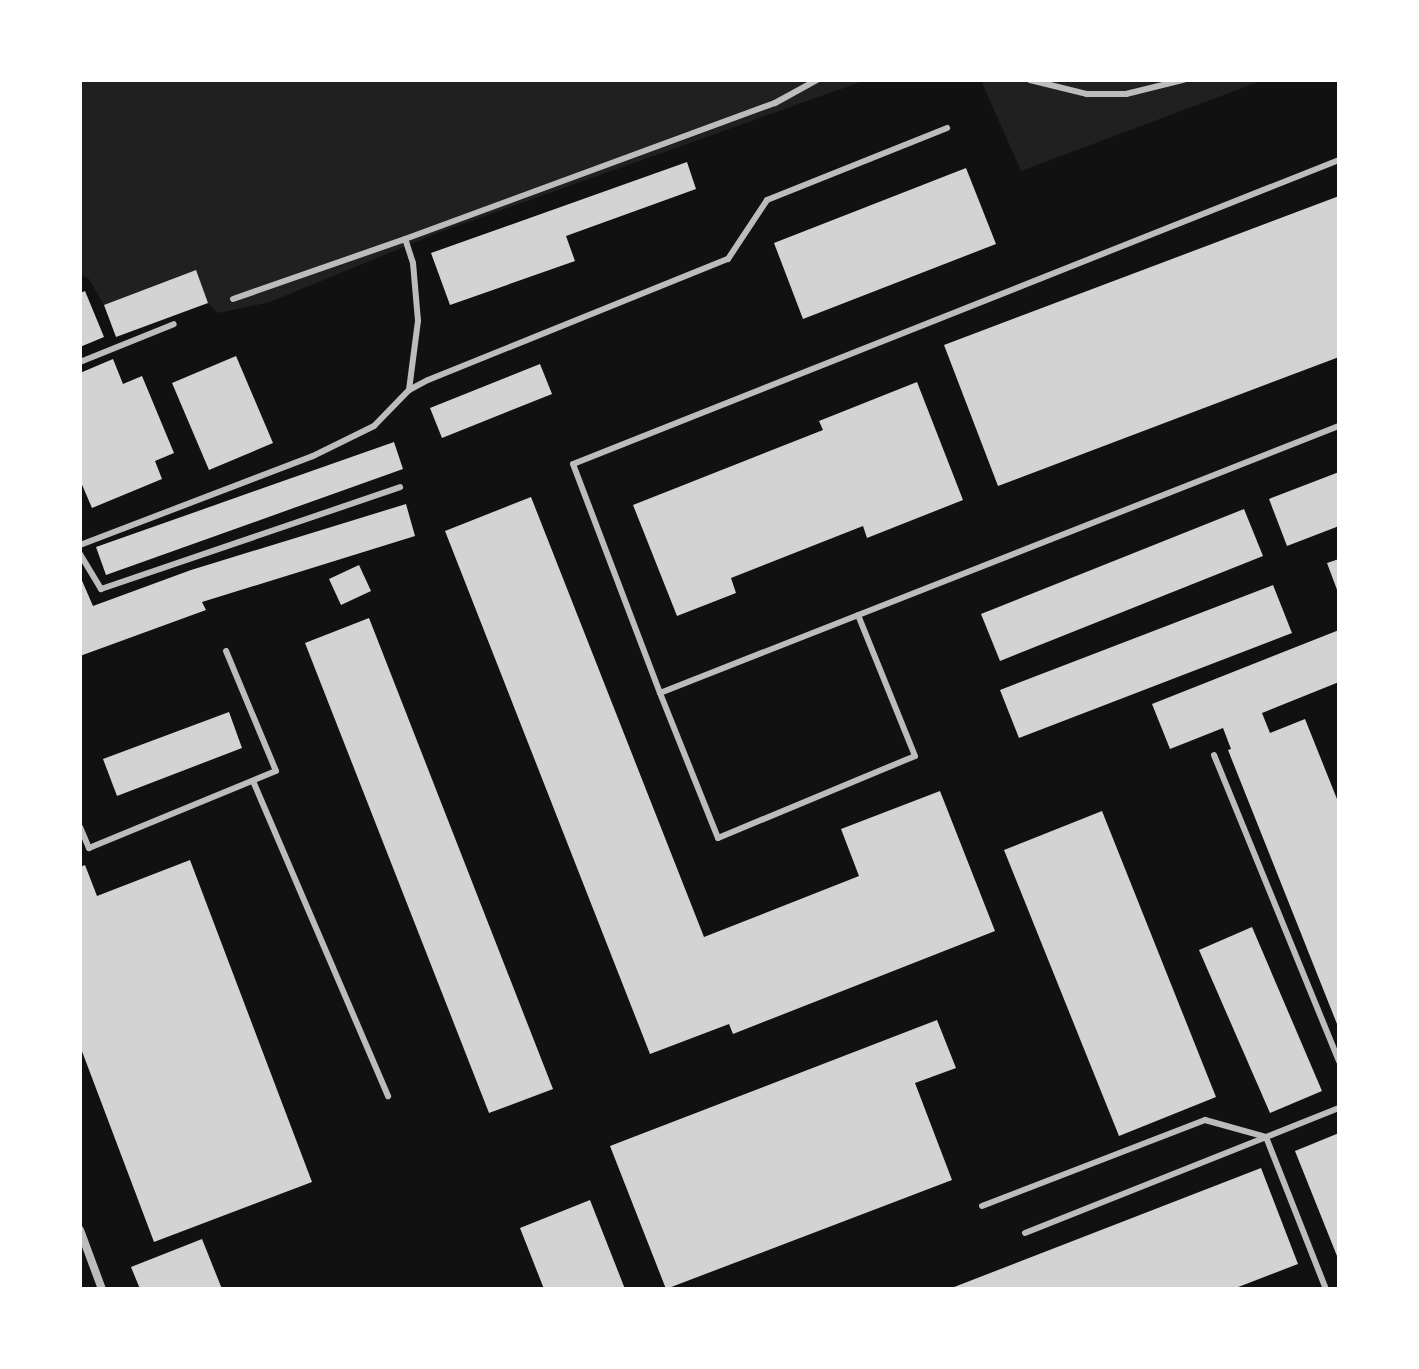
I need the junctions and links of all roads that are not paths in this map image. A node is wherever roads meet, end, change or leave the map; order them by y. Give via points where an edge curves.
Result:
1 (817, 80) edge
2 (1030, 80) edge
3 (1183, 80) edge
4 (947, 128) dead end
5 (1339, 160) edge
6 (405, 239) junction
7 (233, 299) dead end
8 (174, 324) dead end
9 (80, 362) edge
10 (409, 390) junction
11 (1339, 426) edge
12 (400, 487) dead end
13 (80, 545) edge
14 (80, 554) edge
15 (858, 615) junction
16 (226, 651) dead end
17 (660, 693) junction
18 (1214, 755) dead end
19 (253, 781) junction
20 (80, 827) edge
21 (1339, 1062) edge
22 (388, 1096) dead end
23 (1339, 1108) edge
24 (1266, 1137) junction
25 (982, 1206) dead end
26 (80, 1230) edge
27 (1025, 1233) dead end
28 (102, 1289) edge
29 (1326, 1289) edge

1 - 6 lane via 775,103
2 - 3 lane via 1087,94 1126,94
4 - 10 lane via 767,200 728,259
5 - 17 lane via 573,464
6 - 7 lane
6 - 10 lane via 413,263 418,321
8 - 9 lane
10 - 13 lane via 374,426 313,456
11 - 15 lane
12 - 14 lane via 101,589
15 - 17 lane
15 - 17 lane via 915,756 718,838
16 - 19 lane via 276,771
18 - 21 lane
19 - 20 lane via 89,848
19 - 22 lane
23 - 24 lane
24 - 25 lane via 1205,1120
24 - 27 lane
24 - 29 lane
26 - 28 street

